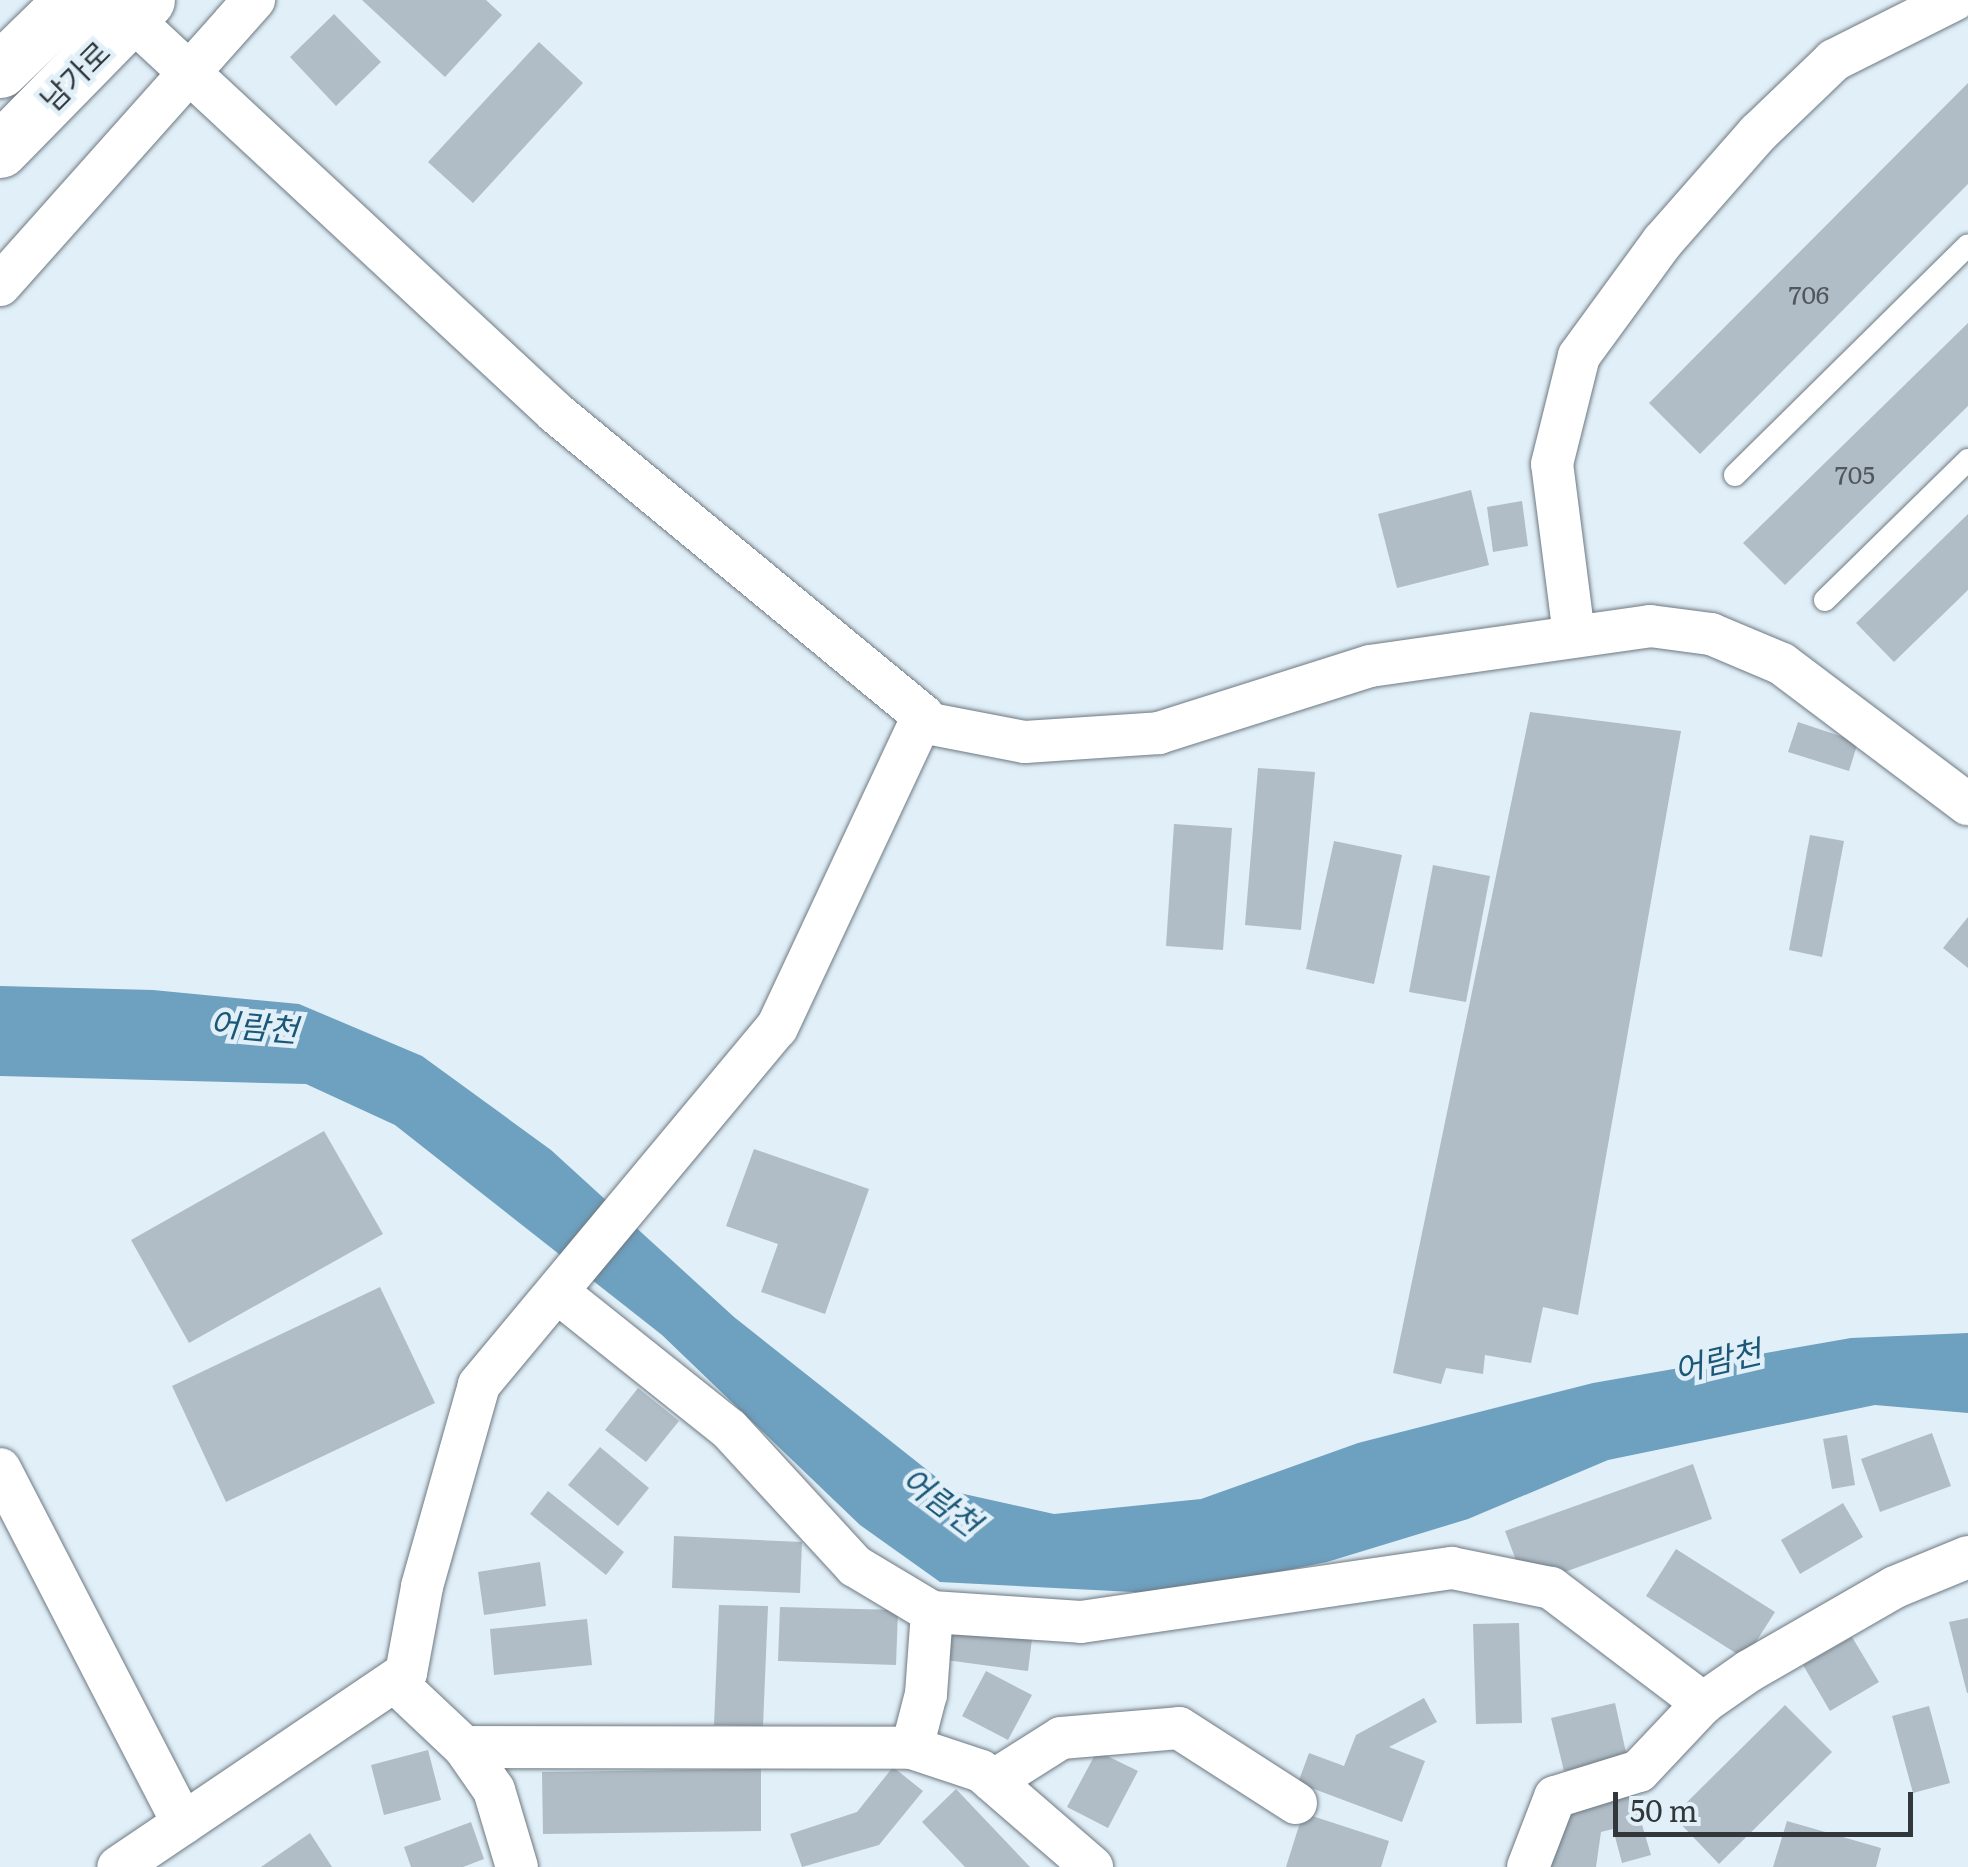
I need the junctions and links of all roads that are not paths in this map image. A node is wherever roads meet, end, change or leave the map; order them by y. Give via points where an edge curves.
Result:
1 (72, 0) edge
2 (254, 0) edge
3 (1954, 0) edge
4 (130, 6) edge
5 (0, 70) edge
6 (189, 74) junction
7 (0, 150) edge
8 (1968, 246) edge
9 (0, 285) edge
10 (1968, 460) edge
11 (1735, 475) dead end
12 (1825, 600) dead end
13 (1574, 634) junction
14 (921, 722) junction
15 (1968, 804) edge
16 (560, 1295) junction
17 (0, 1469) edge
18 (1968, 1557) edge
19 (932, 1612) junction
20 (394, 1682) junction
21 (1704, 1703) junction
22 (464, 1747) junction
23 (912, 1748) junction
24 (993, 1781) junction
25 (1296, 1803) dead end
26 (183, 1823) junction
27 (118, 1867) edge
28 (517, 1867) edge
29 (1092, 1867) edge
30 (1528, 1867) edge

1 - 5 main road, 남가로
2 - 6 street
3 - 13 street via 1834,60 1758,133 1664,242 1579,356 1552,464
4 - 6 street
4 - 7 main road, 남가로
6 - 9 street
6 - 14 street via 556,413 924,716
8 - 11 lane
10 - 12 lane
13 - 14 street via 1370,666 1159,733 1025,742
13 - 15 street via 1650,626 1729,642 1782,664
14 - 16 street via 777,1028
16 - 19 street via 729,1430 855,1566
16 - 20 street via 479,1385 422,1587 406,1673
17 - 26 street
18 - 21 street via 1895,1587
19 - 21 street via 1081,1622 1452,1568 1550,1588
19 - 23 street via 926,1694
20 - 22 street
20 - 26 street
21 - 30 street via 1638,1771 1555,1797
22 - 23 street
22 - 28 street via 494,1790
23 - 24 street
24 - 25 street via 1061,1738 1178,1728
24 - 29 street
26 - 27 street

